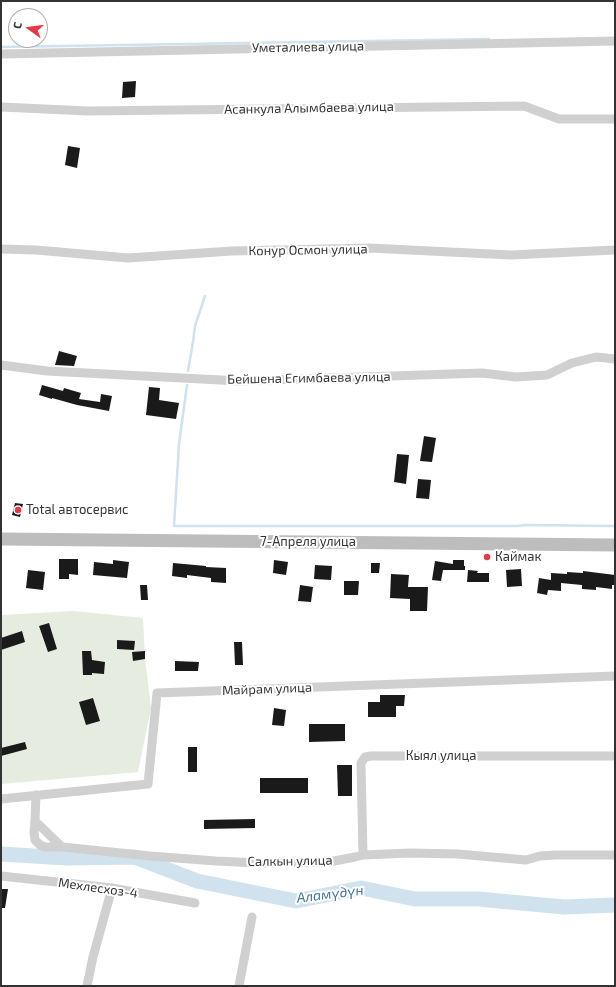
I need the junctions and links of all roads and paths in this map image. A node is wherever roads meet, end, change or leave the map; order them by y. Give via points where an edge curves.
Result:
1 (615, 41) edge
2 (1, 54) edge
3 (1, 107) edge
4 (615, 119) edge
5 (1, 249) edge
6 (615, 250) edge
7 (615, 359) edge
8 (1, 365) edge
9 (1, 539) edge
10 (615, 545) edge
11 (615, 676) edge
12 (615, 756) edge
13 (36, 795) junction
14 (1, 799) edge
15 (35, 821) junction
16 (62, 847) junction
17 (363, 855) junction
18 (615, 855) edge
19 (1, 876) edge
20 (112, 888) junction
21 (195, 903) dead end
22 (252, 917) dead end
23 (87, 986) edge
24 (239, 986) edge

1 - 2 street, Уметалиева улица
3 - 4 street, Асанкула Алымбаева улица via 88,111 524,106 559,119
5 - 6 street, Конур Осмон улица via 128,258 232,251 369,248 511,255
7 - 8 street, Бейшена Егимбаева улица via 596,357 572,363 547,375 516,377 482,373 240,381 47,371
9 - 10 main road, 7-Апреля улица
11 - 13 street, Майрам улица via 157,693 148,784
12 - 17 street, Кыял улица via 365,757 362,763
13 - 14 street, Майрам улица
13 - 15 street, Салкын улица
15 - 16 street
15 - 16 street, Салкын улица via 35,840 40,846
16 - 17 street, Салкын улица via 258,863 329,862
17 - 18 street, Салкын улица via 433,853 526,860 555,855
19 - 20 street, Мехлесхоз-4
20 - 21 street, Мехлесхоз-4
20 - 23 street
22 - 24 street

